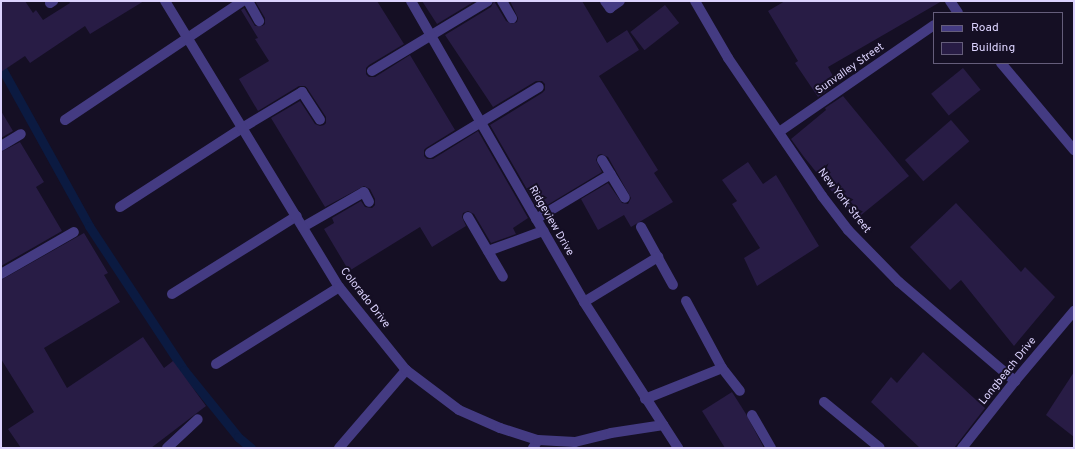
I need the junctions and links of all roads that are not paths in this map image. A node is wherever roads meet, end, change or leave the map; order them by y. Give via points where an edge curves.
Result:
1 (165, 1) edge
2 (243, 1) edge
3 (248, 1) edge
4 (411, 1) edge
5 (488, 1) edge
6 (502, 1) edge
7 (605, 1) edge
8 (620, 1) edge
9 (695, 1) edge
10 (950, 1) edge
11 (955, 12) edge
12 (512, 18) dead end
13 (260, 21) dead end
14 (933, 26) edge
15 (432, 36) junction
16 (188, 38) junction
17 (1001, 64) edge
18 (372, 71) dead end
19 (539, 87) dead end
20 (65, 120) dead end
21 (320, 120) dead end
22 (481, 122) junction
23 (242, 128) junction
24 (779, 132) junction
25 (21, 134) dead end
26 (1, 146) edge
27 (1074, 150) edge
28 (430, 153) dead end
29 (602, 160) dead end
30 (611, 174) junction
31 (625, 198) dead end
32 (369, 202) dead end
33 (120, 207) dead end
34 (297, 216) junction
35 (468, 217) dead end
36 (536, 219) junction
37 (303, 227) junction
38 (641, 227) dead end
39 (543, 231) junction
40 (74, 232) dead end
41 (488, 251) junction
42 (658, 257) junction
43 (1, 274) edge
44 (503, 277) dead end
45 (674, 284) dead end
46 (339, 287) junction
47 (172, 294) dead end
48 (686, 301) dead end
49 (584, 302) junction
50 (1074, 311) edge
51 (216, 364) dead end
52 (722, 368) junction
53 (406, 370) junction
54 (1015, 381) junction
55 (740, 391) dead end
56 (645, 399) junction
57 (824, 402) dead end
58 (752, 415) dead end
59 (198, 419) dead end
60 (663, 426) junction
61 (536, 444) edge
62 (167, 448) edge
63 (339, 448) edge
64 (678, 448) edge
65 (771, 448) edge
66 (880, 448) edge
67 (962, 448) edge

1 - 16 street, Colorado Drive
2 - 16 street
3 - 13 street
4 - 15 street, Ridgeview Drive
5 - 15 street
6 - 12 street
7 - 8 street via 610,8
9 - 24 street, New York Street via 728,58
10 - 11 street
14 - 24 street, Sunvalley Street
15 - 18 street
15 - 22 street, Ridgeview Drive
16 - 20 street
16 - 23 street, Colorado Drive
17 - 27 street
19 - 22 street
21 - 23 street via 302,92
22 - 28 street
22 - 36 street, Ridgeview Drive
23 - 33 street
23 - 34 street, Colorado Drive
24 - 54 street, New York Street via 822,196 853,235 899,282
25 - 26 street
29 - 30 street
30 - 31 street
30 - 36 street
32 - 37 street via 364,192
34 - 37 street, Colorado Drive
34 - 47 street
35 - 41 street
36 - 39 street, Ridgeview Drive
37 - 46 street, Colorado Drive
38 - 42 street
39 - 41 street
39 - 49 street, Ridgeview Drive
40 - 43 street
41 - 44 street
42 - 45 street
42 - 49 street
46 - 51 street
46 - 53 street, Colorado Drive
48 - 52 street
49 - 56 street, Ridgeview Drive
50 - 54 street, Longbeach Drive
52 - 55 street
52 - 56 street
53 - 61 street, Colorado Drive via 459,410
53 - 63 street
54 - 67 street, Longbeach Drive
56 - 60 street, Ridgeview Drive
57 - 66 street
58 - 65 street
59 - 62 street
60 - 61 street, Colorado Drive via 612,433 575,442
60 - 64 street, Ridgeview Drive

